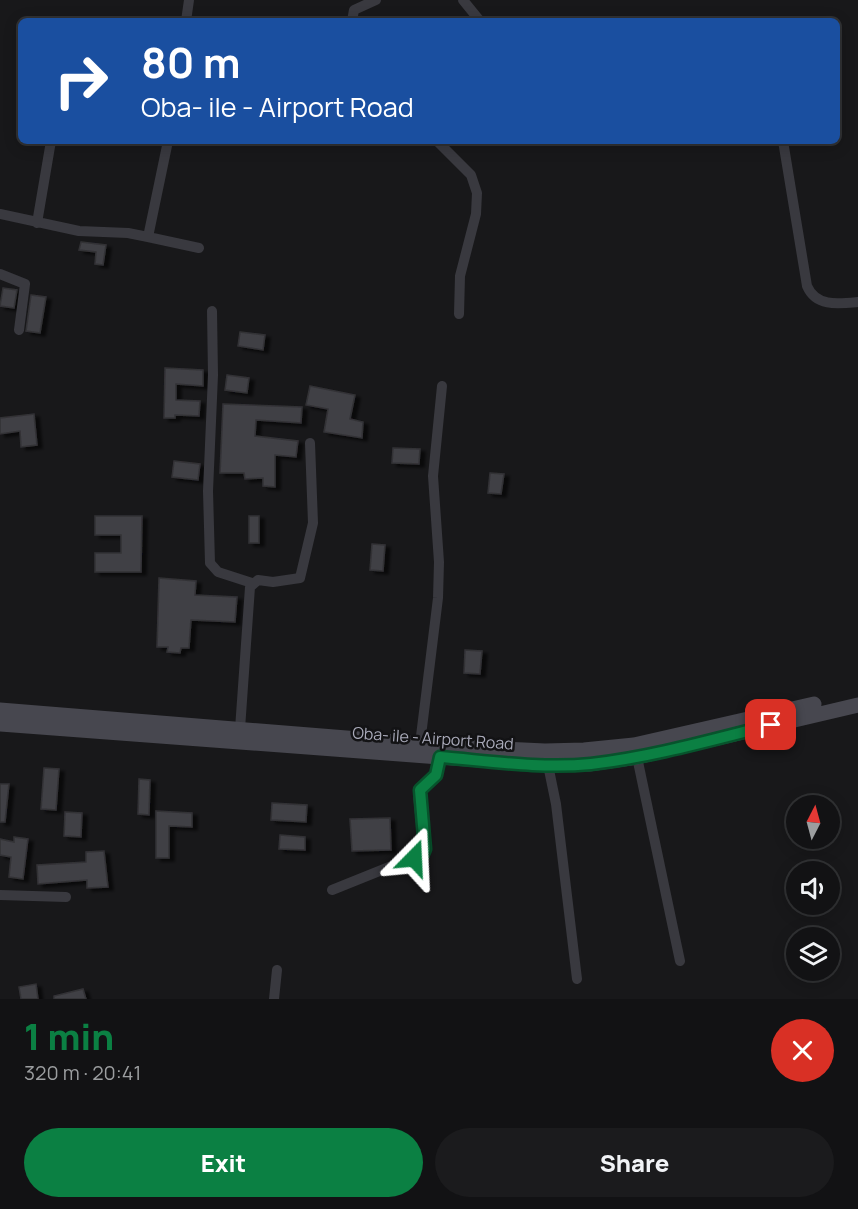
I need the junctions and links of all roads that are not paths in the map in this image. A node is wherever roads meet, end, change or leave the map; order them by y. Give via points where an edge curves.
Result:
1 (189, 0) edge
2 (376, 0) edge
3 (463, 0) edge
4 (186, 18) edge
5 (353, 18) edge
6 (478, 18) edge
7 (50, 144) edge
8 (167, 144) edge
9 (440, 144) edge
10 (783, 144) edge
11 (0, 214) edge
12 (37, 223) junction
13 (148, 237) junction
14 (200, 248) dead end
15 (0, 274) edge
16 (858, 302) edge
17 (212, 310) dead end
18 (459, 314) dead end
19 (19, 330) dead end
20 (442, 386) dead end
21 (310, 443) dead end
22 (252, 583) junction
23 (858, 695) edge
24 (858, 705) edge
25 (0, 710) edge
26 (0, 724) edge
27 (96, 724) junction
28 (240, 729) junction
29 (420, 744) junction
30 (440, 757) junction
31 (637, 757) junction
32 (548, 765) junction
33 (332, 890) dead end
34 (0, 895) edge
35 (66, 897) dead end
36 (680, 961) dead end
37 (277, 970) dead end
38 (577, 979) dead end
39 (274, 999) edge

1 - 4 street
2 - 5 street via 354,10
3 - 6 street
7 - 12 street
8 - 13 street
9 - 18 street via 471,175 477,193 476,214 460,276
10 - 16 street via 811,295 822,302
11 - 12 street
12 - 13 street
13 - 14 street
15 - 19 street via 25,284
17 - 22 street via 210,563 218,572
20 - 29 street via 433,476 438,598
21 - 22 street via 313,523 300,578
22 - 28 street
23 - 29 main road, Oba- ile - Airport Road via 634,745 535,751
24 - 31 main road, Oba- ile - Airport Road
25 - 27 main road, Oba- ile - Airport Road
26 - 27 main road, Oba- ile - Airport Road
27 - 28 main road, Oba- ile - Airport Road
27 - 30 main road, Oba- ile - Airport Road
28 - 29 main road, Oba- ile - Airport Road
30 - 32 main road, Oba- ile - Airport Road
30 - 33 street via 436,775 418,795 424,853
31 - 32 main road, Oba- ile - Airport Road
31 - 36 street
32 - 38 street
34 - 35 street
37 - 39 street

